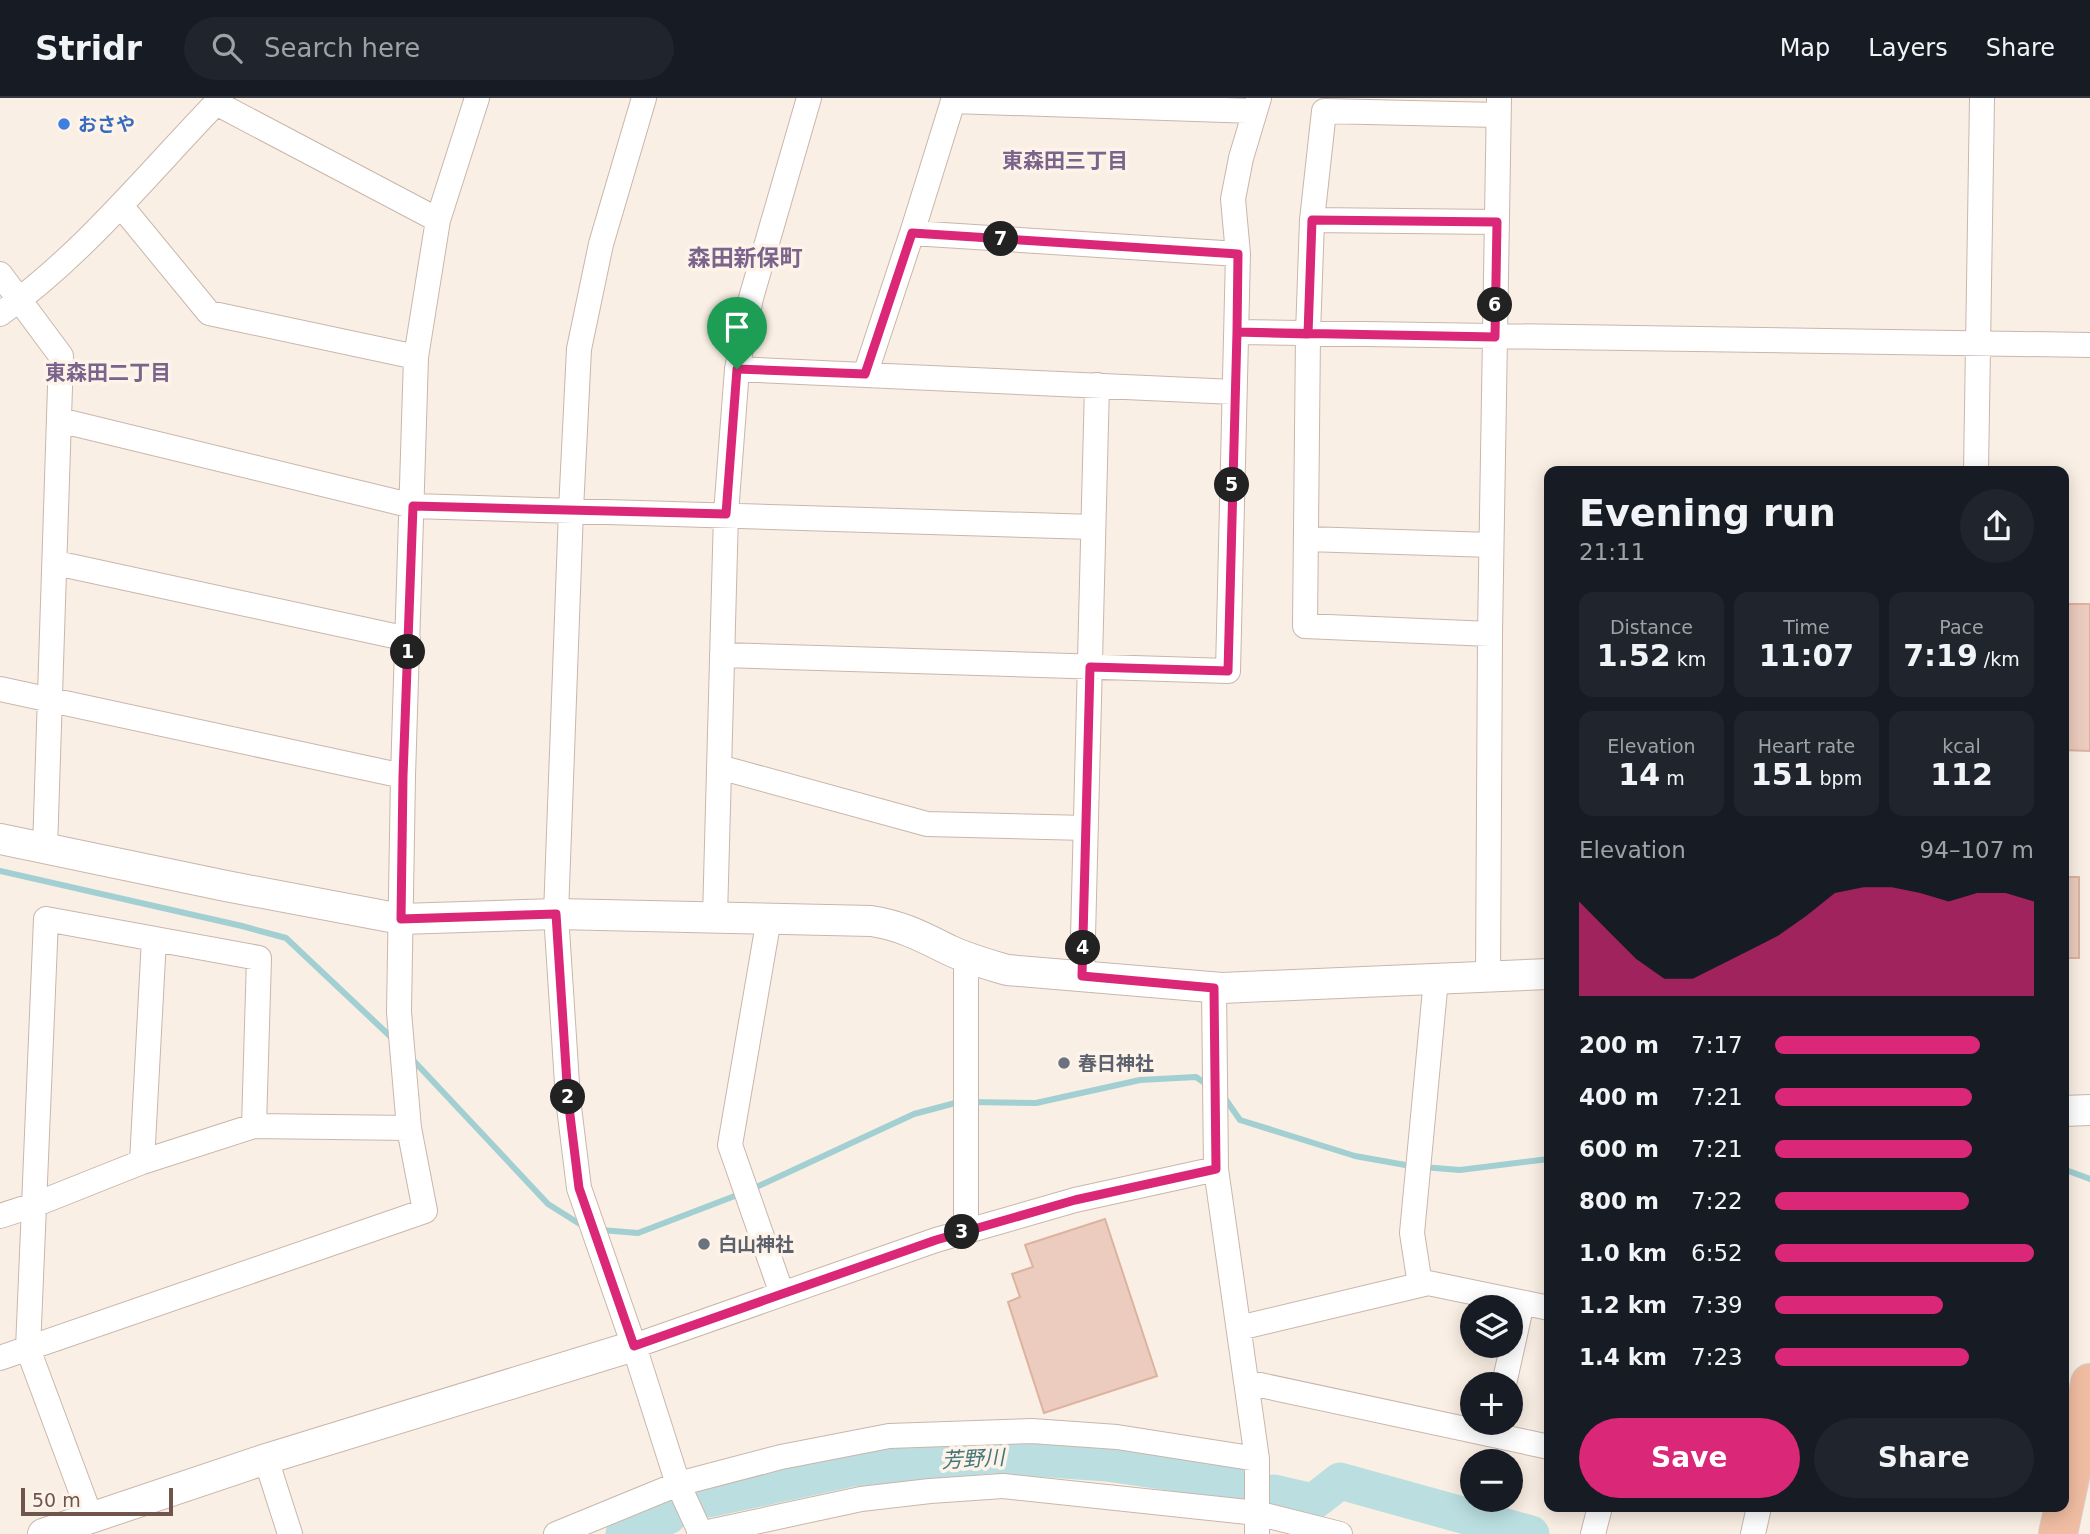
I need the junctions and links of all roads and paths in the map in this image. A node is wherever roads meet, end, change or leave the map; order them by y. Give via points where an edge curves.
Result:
1 (477, 98) edge
2 (645, 98) edge
3 (809, 98) edge
4 (1982, 98) edge
5 (219, 100) edge
6 (954, 100) edge
7 (1136, 102) edge
8 (1257, 104) edge
9 (1498, 106) edge
10 (122, 207) junction
11 (438, 220) junction
12 (1312, 220) junction
13 (1497, 222) junction
14 (912, 233) junction
15 (1238, 254) junction
16 (0, 274) edge
17 (21, 299) junction
18 (0, 314) edge
19 (1237, 332) junction
20 (1308, 334) junction
21 (1495, 337) junction
22 (1979, 343) junction
23 (2090, 345) edge
24 (416, 357) junction
25 (737, 369) junction
26 (865, 374) junction
27 (1097, 385) junction
28 (1234, 392) junction
29 (59, 420) junction
30 (1976, 466) edge
31 (413, 506) junction
32 (571, 510) junction
33 (726, 514) junction
34 (1093, 527) junction
35 (1307, 539) junction
36 (1491, 545) junction
37 (56, 563) junction
38 (1490, 634) junction
39 (408, 639) junction
40 (722, 655) junction
41 (1090, 667) junction
42 (0, 689) edge
43 (51, 699) junction
44 (719, 767) junction
45 (403, 776) junction
46 (1086, 828) junction
47 (0, 839) edge
48 (45, 849) junction
49 (556, 914) junction
50 (715, 917) junction
51 (769, 918) junction
52 (401, 919) junction
53 (154, 939) junction
54 (966, 957) junction
55 (1544, 974) edge
56 (1082, 976) junction
57 (1488, 977) junction
58 (1436, 979) junction
59 (1214, 988) junction
60 (2090, 1110) edge
61 (2069, 1111) edge
62 (254, 1126) junction
63 (409, 1128) junction
64 (142, 1162) junction
65 (1216, 1169) junction
66 (34, 1205) junction
67 (0, 1216) edge
68 (966, 1231) junction
69 (1420, 1285) junction
70 (782, 1294) junction
71 (1484, 1295) edge
72 (1523, 1303) edge
73 (1544, 1307) edge
74 (1239, 1328) junction
75 (634, 1346) junction
76 (28, 1349) junction
77 (0, 1358) edge
78 (1246, 1382) junction
79 (2090, 1383) edge
80 (1460, 1422) edge
81 (1513, 1435) edge
82 (1544, 1445) edge
83 (266, 1459) junction
84 (1257, 1459) junction
85 (2069, 1482) edge
86 (678, 1484) junction
87 (1599, 1512) edge
88 (1758, 1512) edge
89 (2063, 1512) edge
90 (91, 1518) junction
91 (1257, 1523) edge
92 (43, 1534) edge
93 (290, 1534) edge
94 (556, 1534) edge
95 (700, 1534) edge
96 (1339, 1534) edge
97 (1593, 1534) edge
98 (1753, 1534) edge
99 (2058, 1534) edge

1 - 11 street
2 - 32 street via 601,244 579,349
3 - 25 street via 751,298
4 - 22 street
5 - 10 street
5 - 11 street
6 - 7 street
6 - 14 street
7 - 8 street
8 - 15 street via 1233,199
9 - 12 street via 1324,111
9 - 13 street
10 - 17 street
10 - 24 street via 209,313
11 - 24 street
12 - 13 street
12 - 20 street
13 - 21 street
14 - 15 street
14 - 26 street
15 - 19 street
16 - 17 street
17 - 18 street
17 - 29 street via 61,356
19 - 20 street
19 - 28 street
20 - 21 street
20 - 35 street
21 - 22 street
21 - 36 street
22 - 23 street
22 - 30 street
24 - 31 street
25 - 26 street
25 - 33 street
26 - 27 street
27 - 28 street
27 - 34 street
28 - 41 street via 1228,671
29 - 31 street
29 - 37 street
31 - 32 street
31 - 39 street
32 - 33 street
32 - 49 street
33 - 34 street
33 - 40 street
34 - 41 street
35 - 36 street
35 - 38 street via 1305,626
36 - 38 street
37 - 39 street
37 - 43 street
38 - 57 street
39 - 45 street
40 - 41 street
40 - 44 street
41 - 46 street
42 - 43 street
43 - 45 street
43 - 48 street
44 - 46 street via 928,824
44 - 50 street
45 - 52 street
46 - 56 street
47 - 48 street
48 - 52 street
49 - 50 street
49 - 52 street
49 - 75 street via 568,1099 579,1188
50 - 51 street
51 - 54 street via 889,923
51 - 70 street via 730,1145
52 - 63 street via 399,1012
53 - 62 street via 259,958
53 - 64 street
53 - 66 street via 46,919
54 - 56 street via 1007,970
54 - 68 street
55 - 57 street
56 - 59 street
57 - 58 street
58 - 59 street
58 - 69 street via 1412,1233
59 - 65 street
60 - 61 street
62 - 63 street
62 - 64 street
63 - 76 street via 425,1211
64 - 66 street
65 - 68 street via 1075,1200
65 - 74 street
66 - 67 street
66 - 76 street
68 - 70 street
69 - 71 street
69 - 74 street
70 - 75 street
72 - 73 street
74 - 78 street
75 - 83 street
75 - 86 street
76 - 77 street
76 - 90 street
78 - 80 street
78 - 84 street
79 - 85 highway
81 - 82 street
83 - 90 street
83 - 93 street
84 - 86 street via 1117,1437 1032,1431 889,1436
84 - 91 street
86 - 94 street
86 - 95 street
87 - 97 street
88 - 98 street
89 - 99 highway
90 - 92 street
91 - 95 street via 1003,1486 861,1499
91 - 96 street

